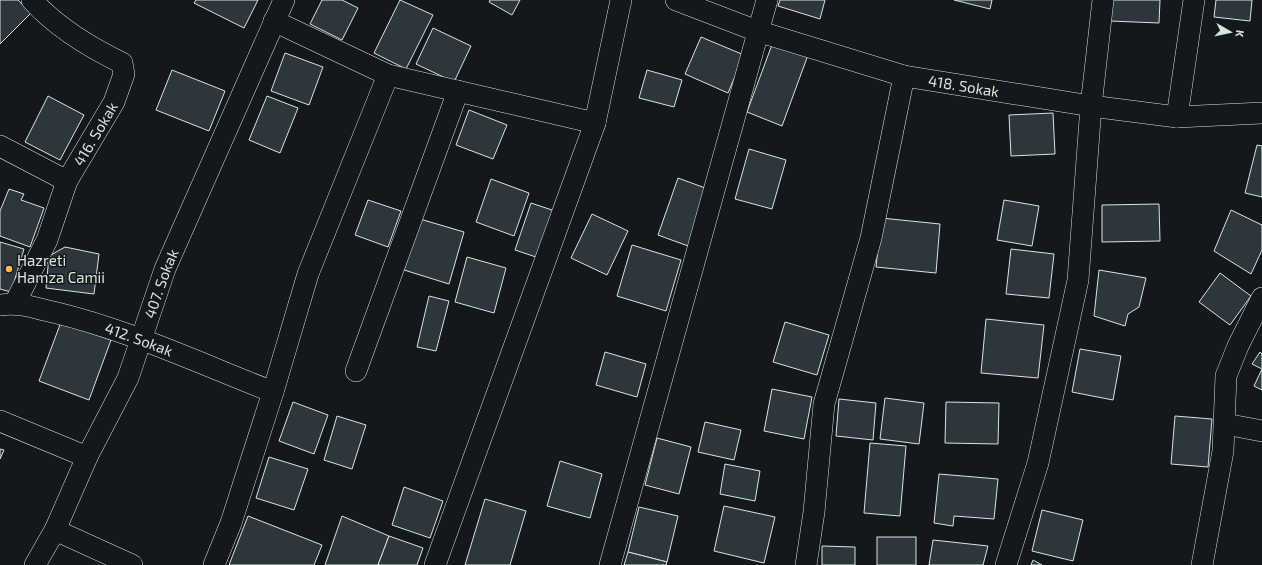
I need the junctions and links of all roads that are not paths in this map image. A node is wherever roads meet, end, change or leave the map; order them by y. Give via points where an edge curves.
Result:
1 (32, 0) edge
2 (284, 0) edge
3 (621, 0) edge
4 (676, 0) edge
5 (767, 0) edge
6 (1103, 0) edge
7 (1194, 0) edge
8 (274, 21) junction
9 (757, 31) junction
10 (388, 75) junction
11 (904, 76) junction
12 (458, 91) junction
13 (1091, 106) junction
14 (1262, 113) edge
15 (1177, 117) junction
16 (594, 123) junction
17 (0, 146) edge
18 (67, 181) junction
19 (1262, 298) edge
20 (7, 304) edge
21 (141, 339) junction
22 (356, 371) dead end
23 (273, 392) junction
24 (0, 421) edge
25 (1225, 424) junction
26 (1262, 431) edge
27 (87, 457) junction
28 (55, 530) junction
29 (34, 565) edge
30 (132, 565) edge
31 (214, 565) edge
32 (435, 565) edge
33 (610, 565) edge
34 (806, 565) edge
35 (1006, 565) edge
36 (1202, 565) edge

1 - 18 street, 416. Sokak via 45,15 87,46 122,63 124,74 114,102
2 - 8 street, 407. Sokak
3 - 16 street
4 - 9 street, 418. Sokak
5 - 9 street
6 - 13 street
7 - 15 street
8 - 10 street
8 - 21 street, 407. Sokak via 165,269
9 - 11 street, 418. Sokak
9 - 33 street
10 - 12 street
10 - 23 street via 308,274
11 - 13 street, 418. Sokak
11 - 34 street via 871,238 824,404 814,512
12 - 16 street
12 - 22 street
13 - 15 street, 418. Sokak
13 - 35 street via 1078,280 1038,463
14 - 15 street, 418. Sokak
16 - 32 street
17 - 18 street
18 - 20 street, 416. Sokak via 47,240
19 - 25 street via 1226,376
20 - 21 street, 412. Sokak via 82,319
21 - 23 street, 412. Sokak
21 - 27 street, 407. Sokak via 128,378
23 - 31 street via 231,523
24 - 27 street
25 - 26 street
25 - 36 street via 1223,451
27 - 28 street, 407. Sokak
28 - 29 street, 407. Sokak
28 - 30 street

